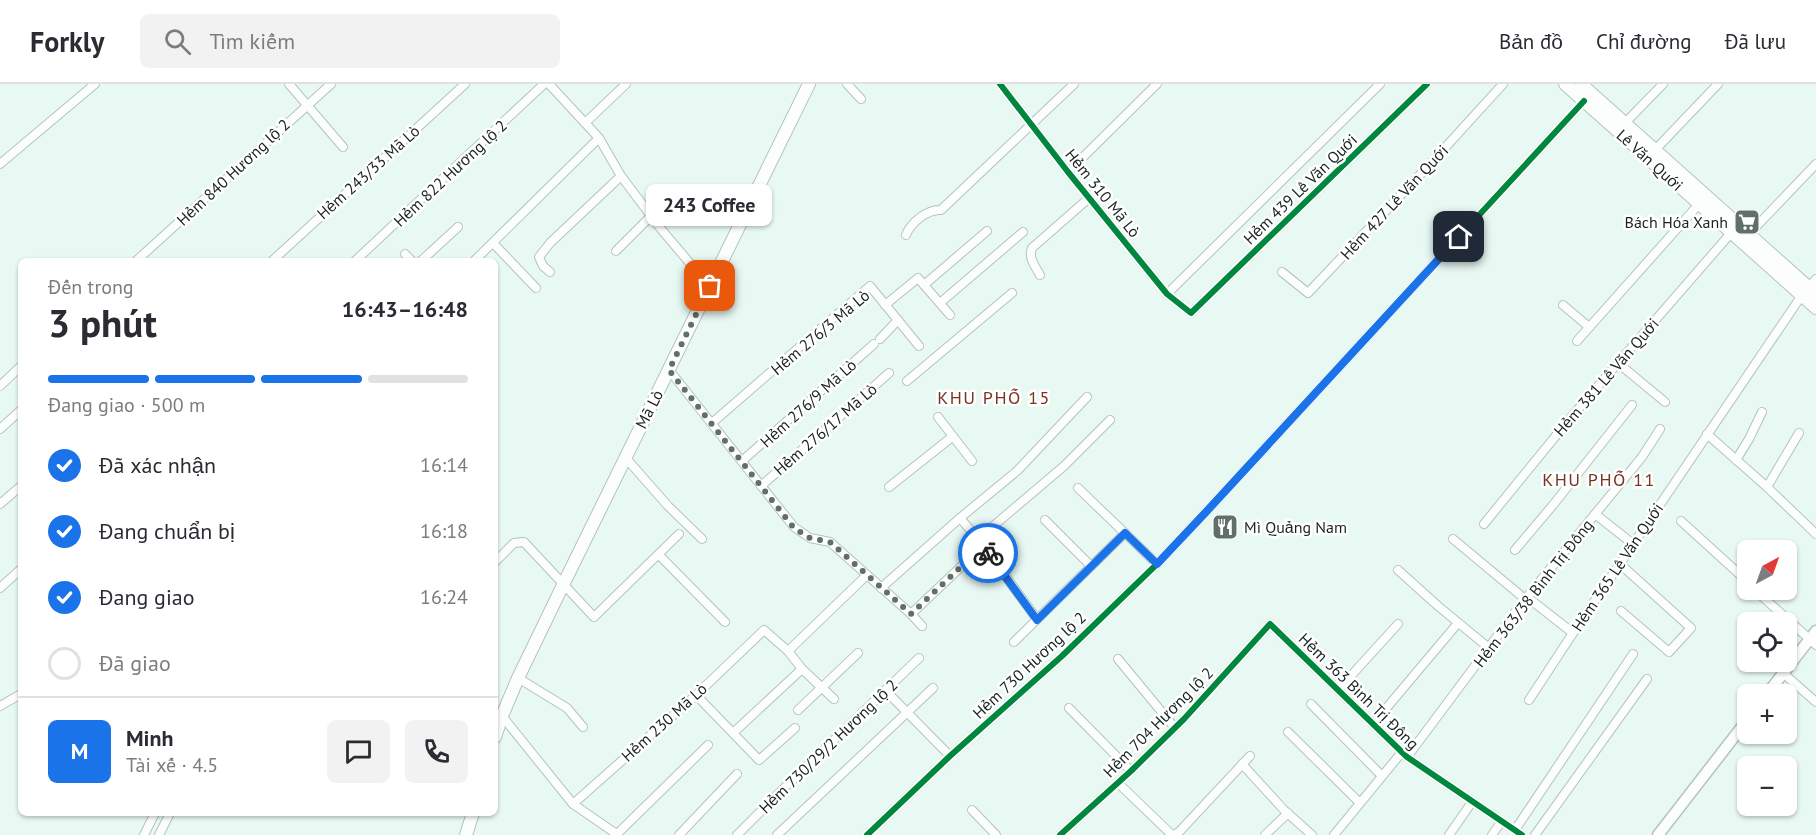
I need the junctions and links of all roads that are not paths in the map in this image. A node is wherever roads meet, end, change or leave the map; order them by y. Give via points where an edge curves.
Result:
1 (95, 84) edge
2 (289, 84) edge
3 (331, 84) edge
4 (465, 84) edge
5 (544, 84) edge
6 (549, 84) edge
7 (626, 84) edge
8 (809, 84) edge
9 (847, 84) edge
10 (1000, 84) edge
11 (1074, 84) edge
12 (1157, 84) edge
13 (1380, 84) edge
14 (1427, 84) edge
15 (1503, 84) edge
16 (1565, 84) edge
17 (1581, 84) edge
18 (1663, 84) edge
19 (1718, 84) edge
20 (861, 99) dead end
21 (1584, 101) junction
22 (306, 105) junction
23 (585, 123) junction
24 (1032, 124) junction
25 (1624, 124) junction
26 (599, 138) junction
27 (343, 147) dead end
28 (1651, 154) junction
29 (0, 164) edge
30 (1816, 164) edge
31 (1068, 172) junction
32 (621, 176) junction
33 (1089, 198) junction
34 (1699, 204) junction
35 (651, 216) junction
36 (458, 227) dead end
37 (987, 231) dead end
38 (1023, 232) dead end
39 (1731, 233) junction
40 (906, 234) dead end
41 (1749, 234) junction
42 (493, 243) junction
43 (616, 250) dead end
44 (139, 258) edge
45 (275, 258) edge
46 (358, 258) edge
47 (424, 258) edge
48 (477, 258) edge
49 (550, 272) dead end
50 (1282, 272) dead end
51 (1040, 275) dead end
52 (924, 285) junction
53 (710, 286) junction
54 (536, 288) dead end
55 (1810, 289) edge
56 (1012, 293) dead end
57 (1167, 294) junction
58 (940, 303) junction
59 (885, 305) junction
60 (1563, 305) dead end
61 (1816, 308) edge
62 (1191, 313) joint
63 (950, 315) dead end
64 (898, 320) junction
65 (1589, 327) junction
66 (1577, 341) dead end
67 (919, 346) dead end
68 (1618, 363) junction
69 (18, 369) edge
70 (669, 370) junction
71 (889, 373) dead end
72 (907, 381) dead end
73 (0, 386) edge
74 (1087, 397) dead end
75 (1665, 402) dead end
76 (1632, 405) dead end
77 (1762, 412) dead end
78 (18, 413) edge
79 (938, 417) dead end
80 (1110, 420) dead end
81 (712, 423) junction
82 (0, 429) edge
83 (1660, 429) dead end
84 (1799, 433) dead end
85 (1707, 434) junction
86 (952, 437) junction
87 (625, 457) junction
88 (1736, 460) junction
89 (972, 461) dead end
90 (742, 462) junction
91 (761, 486) junction
92 (889, 487) dead end
93 (1767, 487) junction
94 (1078, 488) dead end
95 (18, 489) edge
96 (0, 504) edge
97 (1595, 514) junction
98 (960, 518) junction
99 (1045, 520) dead end
100 (1681, 521) dead end
101 (1484, 524) dead end
102 (1125, 533) junction
103 (679, 534) dead end
104 (1816, 534) edge
105 (702, 539) dead end
106 (1453, 539) dead end
107 (980, 542) junction
108 (1634, 544) junction
109 (1515, 550) dead end
110 (658, 555) junction
111 (498, 559) edge
112 (1157, 564) junction
113 (1620, 564) junction
114 (1091, 566) junction
115 (1398, 570) dead end
116 (18, 572) edge
117 (1737, 572) edge
118 (867, 575) junction
119 (562, 585) junction
120 (0, 588) edge
121 (881, 588) junction
122 (1526, 598) junction
123 (1767, 600) edge
124 (1621, 611) dead end
125 (911, 614) junction
126 (1037, 620) junction
127 (725, 622) dead end
128 (1458, 623) junction
129 (1270, 624) joint
130 (1398, 624) dead end
131 (922, 626) dead end
132 (1573, 633) junction
133 (1814, 638) edge
134 (1014, 642) dead end
135 (1489, 648) junction
136 (788, 651) junction
137 (858, 653) dead end
138 (1633, 654) dead end
139 (919, 658) dead end
140 (1118, 659) dead end
141 (802, 669) junction
142 (1783, 673) junction
143 (518, 678) junction
144 (1647, 679) dead end
145 (1775, 684) edge
146 (822, 687) junction
147 (933, 688) dead end
148 (885, 690) junction
149 (1338, 690) junction
150 (696, 695) junction
151 (18, 696) edge
152 (834, 699) dead end
153 (1529, 700) dead end
154 (1816, 702) edge
155 (1311, 704) dead end
156 (0, 706) edge
157 (1069, 708) dead end
158 (798, 710) dead end
159 (907, 712) junction
160 (502, 716) junction
161 (1373, 724) junction
162 (583, 727) dead end
163 (498, 728) edge
164 (795, 728) dead end
165 (1175, 728) junction
166 (1288, 732) dead end
167 (733, 733) junction
168 (1737, 734) edge
169 (708, 745) dead end
170 (1405, 755) junction
171 (950, 756) junction
172 (1250, 756) dead end
173 (1242, 764) junction
174 (1131, 771) junction
175 (737, 774) dead end
176 (1383, 776) junction
177 (1118, 783) junction
178 (1472, 802) junction
179 (1360, 803) junction
180 (573, 804) junction
181 (972, 810) dead end
182 (1288, 813) junction
183 (154, 816) edge
184 (168, 816) edge
185 (472, 816) edge
186 (1501, 822) junction
187 (1518, 833) edge
188 (1663, 833) edge
189 (144, 835) edge
190 (159, 835) edge
191 (466, 835) edge
192 (617, 835) edge
193 (679, 835) edge
194 (737, 835) edge
195 (777, 835) edge
196 (867, 835) edge
197 (996, 835) edge
198 (1060, 835) edge
199 (1172, 835) edge
200 (1265, 835) edge
201 (1312, 835) edge
202 (1334, 835) edge
203 (1449, 835) edge
204 (1492, 835) edge
205 (1535, 835) edge

1 - 29 street
2 - 22 street
3 - 22 street, Hẻm 840 Hương lộ 2
4 - 45 street, Hẻm 243/33 Mã Lò
5 - 46 street, Hẻm 822 Hương lộ 2
6 - 23 street
7 - 23 street
8 - 53 main road, Mã Lò
9 - 20 street
10 - 24 street, Hẻm 310 Mã Lò
11 - 24 street
12 - 31 street
13 - 57 street
14 - 62 street, Hẻm 439 Lê Văn Quới
15 - 50 street, Hẻm 427 Lê Văn Quới via 1308,293
16 - 21 main road, Lê Văn Quới
17 - 25 main road, Lê Văn Quới
18 - 25 street
19 - 28 street
21 - 28 main road, Lê Văn Quới
21 - 112 street, Hẻm 730 Hương lộ 2
22 - 27 street
22 - 44 street, Hẻm 840 Hương lộ 2
23 - 26 street
24 - 31 street, Hẻm 310 Mã Lò
24 - 40 street via 941,210 933,209
25 - 28 main road, Lê Văn Quới
26 - 32 street
26 - 42 street
28 - 34 main road, Lê Văn Quới
28 - 41 main road, Lê Văn Quới
30 - 41 street
31 - 33 street, Hẻm 310 Mã Lò
32 - 35 street
32 - 49 street via 540,256
33 - 51 street via 1032,248 1030,254
33 - 57 street, Hẻm 310 Mã Lò
34 - 39 main road, Lê Văn Quới
34 - 65 street
35 - 43 street
35 - 53 street
36 - 47 street
37 - 52 street
38 - 58 street
39 - 55 main road, Lê Văn Quới
39 - 68 street, Hẻm 381 Lê Văn Quới
41 - 55 main road, Lê Văn Quới
42 - 48 street
42 - 54 street
52 - 58 street
52 - 59 street via 918,278
53 - 70 main road, Mã Lò
55 - 61 main road, Lê Văn Quới
55 - 85 street, Hẻm 365 Lê Văn Quới
56 - 72 street
57 - 62 street, Hẻm 310 Mã Lò
58 - 63 street
59 - 64 street, Hẻm 276/3 Mã Lò
59 - 81 street, Hẻm 276/3 Mã Lò via 870,286
60 - 65 street
64 - 67 street, Hẻm 276/3 Mã Lò
64 - 90 street, Hẻm 276/9 Mã Lò
65 - 66 street
68 - 75 street
68 - 101 street, Hẻm 381 Lê Văn Quới
69 - 73 street
70 - 81 street
70 - 87 main road, Mã Lò
71 - 91 street, Hẻm 276/17 Mã Lò
74 - 98 street via 1017,471
76 - 109 street
77 - 88 street
78 - 82 street
79 - 86 street
80 - 107 street
81 - 90 street
83 - 97 street, Hẻm 363/38 Bình Trị Đông
84 - 93 street
85 - 88 street
85 - 108 street, Hẻm 365 Lê Văn Quới
86 - 89 street
86 - 92 street
87 - 105 street
87 - 119 main road, Mã Lò
88 - 93 street
90 - 91 street
91 - 118 street via 794,528 810,538 830,542
93 - 104 street
94 - 102 street
95 - 96 street
97 - 108 street
97 - 122 street, Hẻm 363/38 Bình Trị Đông
98 - 107 street
98 - 121 street
99 - 114 street
100 - 117 street
102 - 112 street
102 - 114 street
103 - 110 street
106 - 122 street
107 - 125 street
107 - 126 street
108 - 113 street, Hẻm 365 Lê Văn Quới
110 - 119 street via 594,617
110 - 127 street
111 - 119 street via 514,543 524,542
112 - 171 street, Hẻm 730 Hương lộ 2
113 - 124 street via 1690,628 1669,652
113 - 132 street, Hẻm 365 Lê Văn Quới
114 - 126 street
115 - 128 street
116 - 120 street
118 - 121 street
118 - 136 street
119 - 143 main road, Mã Lò
121 - 125 street
122 - 132 street
122 - 135 street, Hẻm 363/38 Bình Trị Đông
123 - 133 street
125 - 131 street
126 - 134 street
128 - 135 street
128 - 161 street
129 - 149 street, Hẻm 363 Bình Trị Đông
129 - 165 street, Hẻm 704 Hương lộ 2
130 - 149 street
132 - 153 street, Hẻm 365 Lê Văn Quới
133 - 142 street
135 - 170 street, Hẻm 363/38 Bình Trị Đông
136 - 141 street, Hẻm 230 Mã Lò
136 - 150 street, Hẻm 230 Mã Lò via 764,630
137 - 146 street
138 - 187 street
139 - 148 street, Hẻm 730/29/2 Hương lộ 2
140 - 165 street
141 - 146 street, Hẻm 230 Mã Lò
141 - 167 street
142 - 145 street
142 - 154 street
143 - 160 main road, Mã Lò
143 - 162 street via 567,708
144 - 205 street
146 - 152 street, Hẻm 230 Mã Lò
146 - 158 street
147 - 159 street
148 - 159 street
148 - 194 street, Hẻm 730/29/2 Hương lộ 2
149 - 161 street, Hẻm 363 Bình Trị Đông
150 - 167 street
150 - 180 street, Hẻm 230 Mã Lò
151 - 156 street
155 - 176 street
157 - 174 street
159 - 171 street
159 - 195 street
160 - 163 main road, Mã Lò
160 - 180 street
161 - 170 street, Hẻm 363 Bình Trị Đông
164 - 167 street via 759,760
165 - 174 street, Hẻm 704 Hương lộ 2
166 - 179 street
168 - 188 street
169 - 192 street
170 - 176 street, Hẻm 363/38 Bình Trị Đông
170 - 178 street, Hẻm 363 Bình Trị Đông
171 - 196 street, Hẻm 730 Hương lộ 2
172 - 173 street
173 - 182 street
173 - 199 street
174 - 177 street, Hẻm 704 Hương lộ 2
175 - 193 street
176 - 179 street, Hẻm 363/38 Bình Trị Đông
177 - 198 street, Hẻm 704 Hương lộ 2
177 - 199 street
178 - 186 street, Hẻm 363 Bình Trị Đông
178 - 203 street
179 - 202 street, Hẻm 363/38 Bình Trị Đông
180 - 192 street
181 - 197 street
182 - 200 street
182 - 201 street
183 - 189 street
184 - 190 street
185 - 191 main road
186 - 187 street, Hẻm 363 Bình Trị Đông
186 - 204 street

